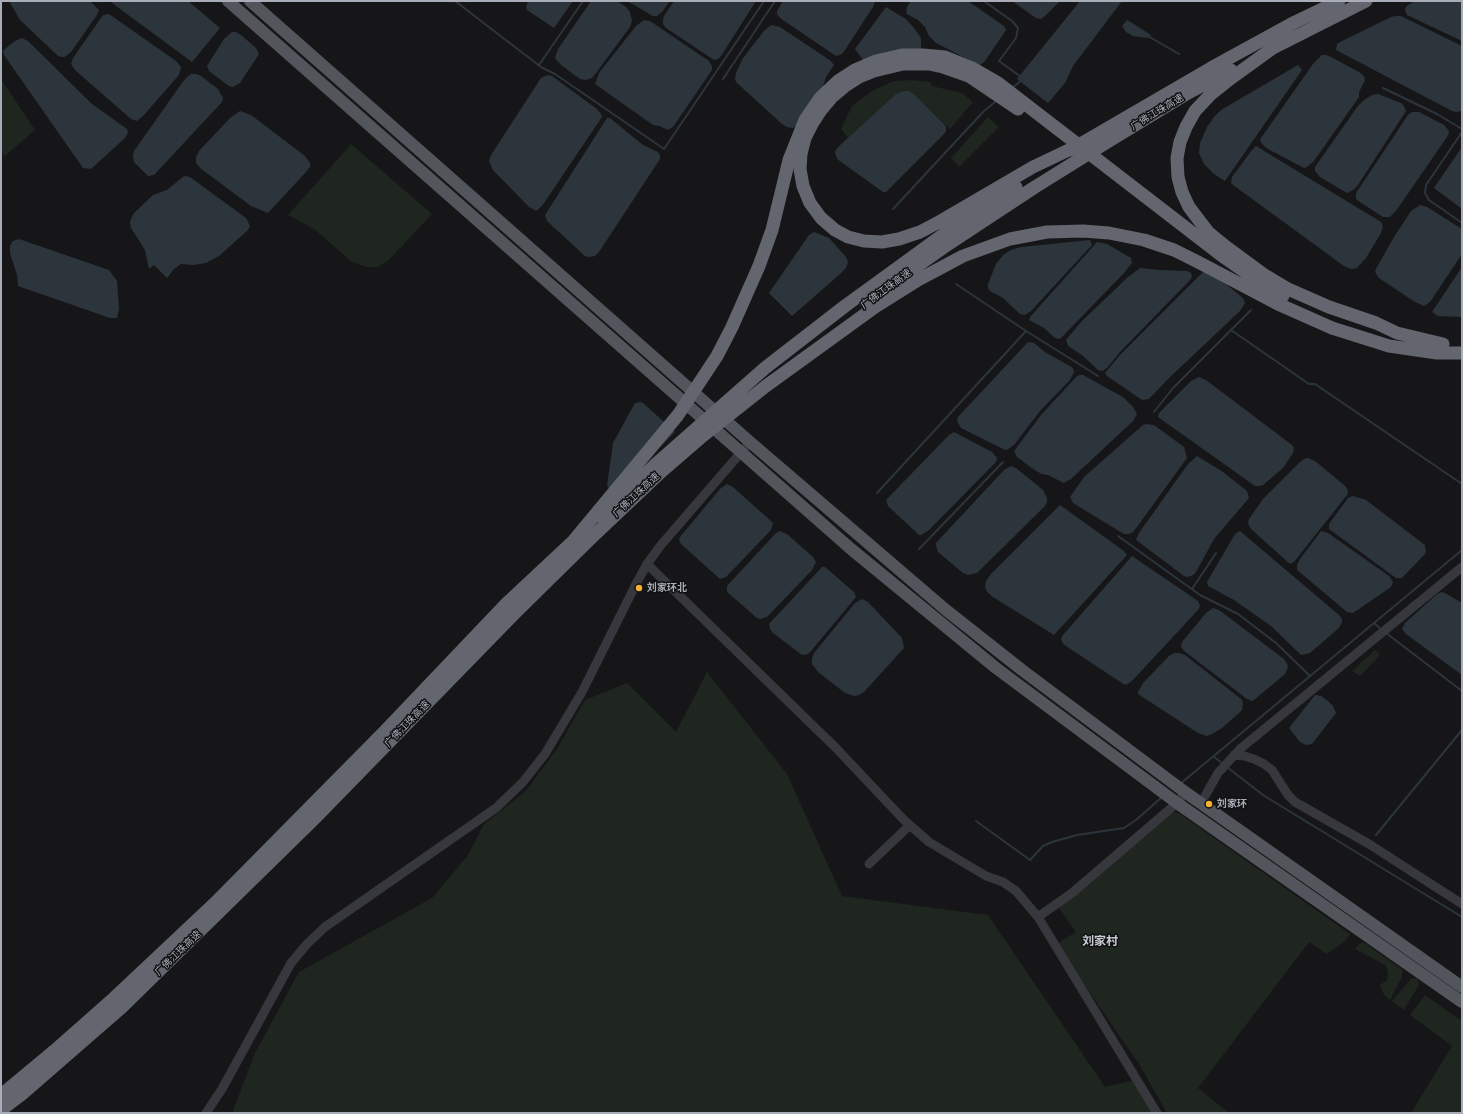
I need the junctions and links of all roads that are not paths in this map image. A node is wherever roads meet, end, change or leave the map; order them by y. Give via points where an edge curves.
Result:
1 (228, 1) edge
2 (250, 1) edge
3 (1339, 1) edge
4 (1366, 1) edge
5 (1278, 45) junction
6 (944, 234) junction
7 (1283, 296) junction
8 (1462, 344) edge
9 (1462, 353) edge
10 (699, 439) junction
11 (750, 442) junction
12 (740, 453) junction
13 (575, 539) junction
14 (647, 564) junction
15 (1462, 567) edge
16 (511, 609) junction
17 (1234, 756) junction
18 (1185, 792) junction
19 (1176, 803) junction
20 (1201, 803) junction
21 (910, 825) junction
22 (869, 864) dead end
23 (1462, 904) edge
24 (1038, 917) junction
25 (1462, 987) edge
26 (1462, 1002) edge
27 (1, 1094) edge
28 (1, 1110) edge
29 (206, 1113) edge
30 (1157, 1113) edge

1 - 12 main road
2 - 11 main road
3 - 6 highway, 广佛江珠高速 via 1218,64 1075,147
4 - 5 highway, 广佛江珠高速
5 - 6 highway, 广佛江珠高速 via 1188,93 1035,187
5 - 7 highway via 1230,78 1195,111 1180,142 1177,158 1182,192 1189,207 1208,232
6 - 7 highway, bridge via 920,232 882,242 864,241 834,230 810,203 800,169 805,138 821,110 832,97 858,77 889,66 916,63 943,67 969,76 1018,109 1210,256
6 - 10 highway, 广佛江珠高速, bridge
6 - 13 highway, 广佛江珠高速, bridge via 765,368
7 - 8 highway via 1326,317 1362,330 1396,338
7 - 9 highway via 1332,328 1389,346 1437,353
7 - 10 highway, bridge via 1144,240 1082,231 1047,232 1010,239 962,256 875,307 766,386
7 - 13 highway, bridge via 1225,258 998,84 972,68 945,57 923,54 902,55 876,61 838,81 820,98 805,120 789,160 772,230 732,327 678,415
10 - 16 highway, 广佛江珠高速
11 - 12 street
11 - 18 main road via 946,610
12 - 14 street
12 - 19 main road via 851,549 996,668
13 - 16 highway, 广佛江珠高速
14 - 21 street via 836,748
14 - 29 street via 582,692 545,754 523,782 496,808 325,927 307,944 291,963
15 - 17 street
16 - 27 highway, 广佛江珠高速 via 385,731 215,903 102,1009
16 - 28 highway, 广佛江珠高速 via 319,814 122,1007
17 - 20 street via 1218,773
17 - 23 street via 1254,758 1264,764 1272,770 1295,802 1369,844
18 - 19 street
18 - 20 main road
19 - 24 street via 1072,893
19 - 26 main road
20 - 25 main road
21 - 22 street
21 - 24 street via 928,842 986,876 1010,886
24 - 30 street

